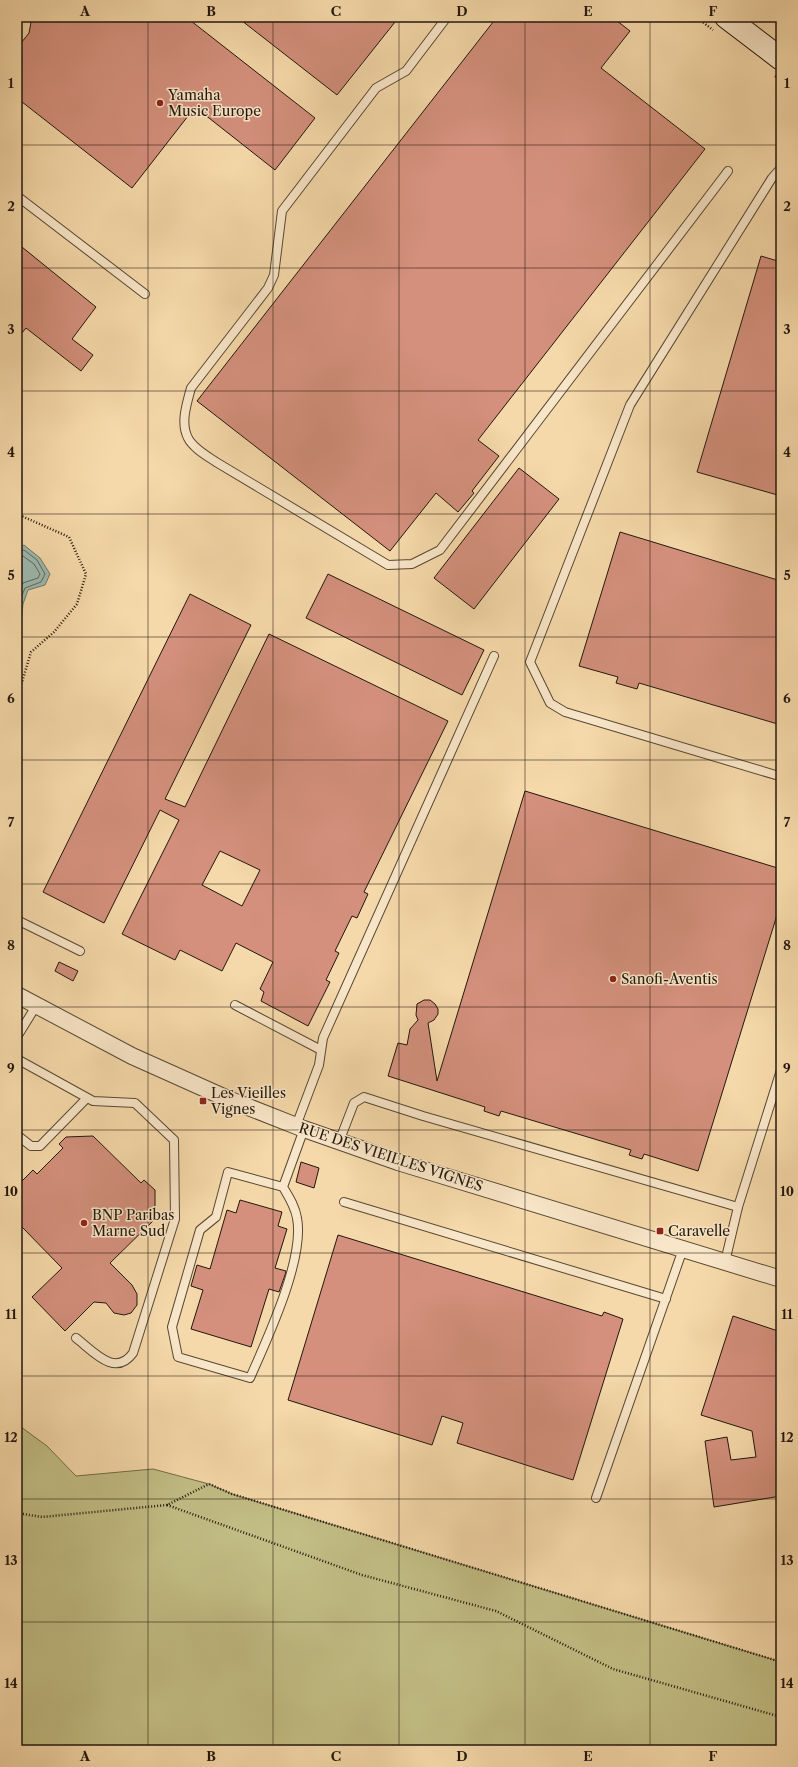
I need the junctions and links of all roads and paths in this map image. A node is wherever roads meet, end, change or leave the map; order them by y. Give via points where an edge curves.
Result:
1 (447, 17) edge
2 (726, 17) edge
3 (781, 59) edge
4 (781, 168) edge
5 (728, 171) dead end
6 (17, 196) edge
7 (145, 294) dead end
8 (17, 514) edge
9 (494, 656) dead end
10 (17, 699) edge
11 (779, 776) dead end
12 (17, 920) edge
13 (80, 951) dead end
14 (17, 995) edge
15 (235, 1005) dead end
16 (36, 1006) junction
17 (17, 1037) edge
18 (321, 1050) junction
19 (17, 1059) edge
20 (781, 1070) edge
21 (87, 1098) junction
22 (300, 1128) junction
23 (17, 1135) edge
24 (339, 1142) junction
25 (283, 1187) junction
26 (344, 1202) dead end
27 (738, 1207) junction
28 (683, 1249) junction
29 (725, 1262) junction
30 (781, 1279) edge
31 (666, 1299) junction
32 (76, 1338) dead end
33 (596, 1498) dead end
34 (167, 1505) junction
35 (17, 1513) edge
36 (781, 1662) edge
37 (781, 1717) edge

1 - 5 lane via 406,71 376,88 282,211 274,275 268,288 191,388 184,420 188,438 216,462 388,565 412,564 440,550
2 - 3 main road
4 - 11 lane via 772,178 630,405 530,662 550,703 565,712
6 - 7 lane
8 - 10 path via 69,537 86,574 77,604 54,632 31,652
9 - 18 lane via 323,1038
12 - 13 lane
14 - 16 street, RUE DES VIEILLES VIGNES
15 - 18 lane
16 - 17 lane
16 - 22 street, RUE DES VIEILLES VIGNES via 160,1068
18 - 22 lane
19 - 21 lane
20 - 27 lane
21 - 23 lane via 40,1146 31,1146
21 - 32 lane via 100,1102 135,1103 172,1136 175,1143 174,1219 129,1359 122,1362 106,1362
22 - 24 street, RUE DES VIEILLES VIGNES
22 - 25 lane
24 - 27 lane via 354,1103 364,1097
24 - 28 street, RUE DES VIEILLES VIGNES
25 - 25 lane via 228,1172 216,1217 200,1230 172,1327 178,1357 250,1378 277,1318 297,1248 297,1218 293,1204
26 - 31 lane
27 - 29 lane
28 - 29 street, RUE DES VIEILLES VIGNES
28 - 31 lane
29 - 30 street, RUE DES VIEILLES VIGNES
31 - 33 lane
34 - 35 path via 42,1517
34 - 36 path via 209,1484 232,1494
34 - 37 path via 362,1575 496,1611 613,1669

